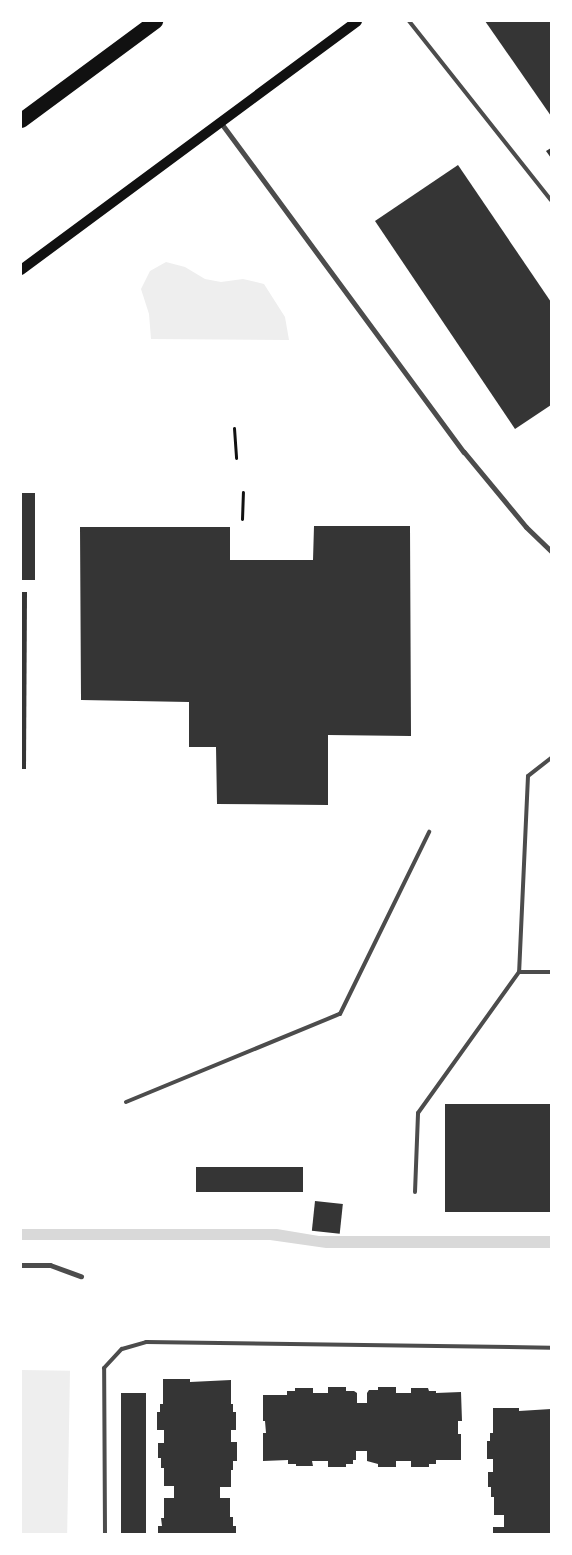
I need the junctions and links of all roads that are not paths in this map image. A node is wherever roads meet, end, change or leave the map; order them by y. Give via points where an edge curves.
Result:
1 (155, 21) edge
2 (357, 21) edge
3 (409, 21) edge
4 (21, 120) edge
5 (221, 123) junction
6 (551, 200) edge
7 (21, 270) edge
8 (550, 547) edge
9 (551, 758) edge
10 (429, 832) dead end
11 (519, 972) junction
12 (551, 972) edge
13 (126, 1102) dead end
14 (416, 1192) dead end
15 (21, 1265) edge
16 (81, 1276) dead end
17 (551, 1348) edge
18 (105, 1534) edge

1 - 4 highway
2 - 5 main road
3 - 6 lane
5 - 7 main road
5 - 8 street via 464,452 526,527
9 - 11 lane via 528,776
10 - 13 lane via 340,1014
11 - 12 lane
11 - 14 lane via 418,1113
15 - 16 street via 50,1265
17 - 18 lane via 146,1342 122,1349 104,1368

